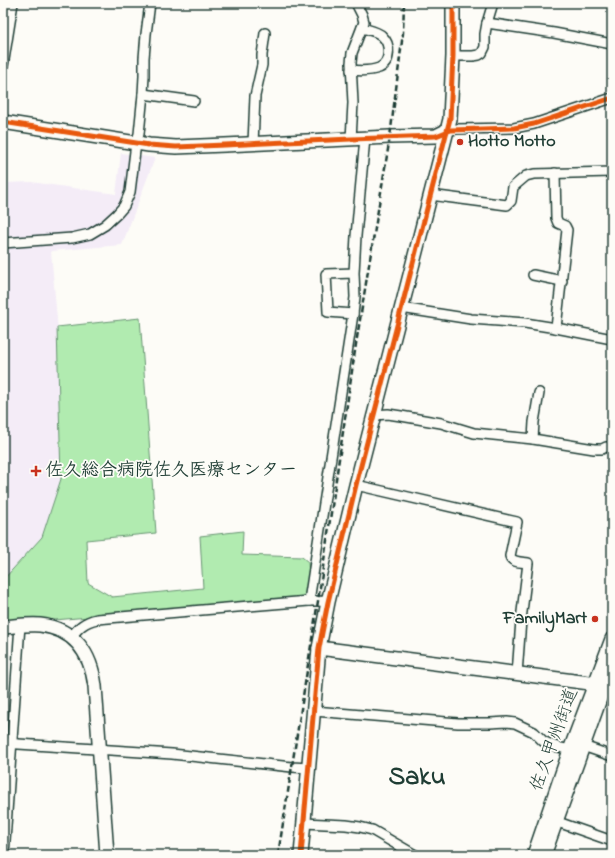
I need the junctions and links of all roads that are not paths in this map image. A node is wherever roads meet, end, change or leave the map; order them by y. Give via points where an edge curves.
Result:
1 (13, 3) edge
2 (150, 3) edge
3 (356, 3) edge
4 (453, 3) edge
5 (493, 3) edge
6 (487, 23) junction
7 (362, 28) junction
8 (265, 33) dead end
9 (612, 44) edge
10 (453, 56) junction
11 (3, 66) edge
12 (351, 70) junction
13 (144, 94) junction
14 (612, 98) edge
15 (194, 101) dead end
16 (3, 122) edge
17 (446, 131) junction
18 (365, 138) junction
19 (351, 139) junction
20 (136, 143) junction
21 (253, 144) junction
22 (612, 172) edge
23 (555, 173) junction
24 (430, 196) junction
25 (3, 243) edge
26 (354, 273) junction
27 (533, 275) dead end
28 (562, 281) junction
29 (401, 308) junction
30 (353, 314) junction
31 (556, 328) junction
32 (612, 339) edge
33 (539, 393) dead end
34 (374, 415) junction
35 (534, 439) junction
36 (612, 447) edge
37 (356, 485) junction
38 (309, 601) junction
39 (328, 602) junction
40 (20, 625) junction
41 (3, 627) edge
42 (71, 637) junction
43 (612, 639) edge
44 (319, 648) junction
45 (612, 665) edge
46 (517, 674) junction
47 (604, 685) edge
48 (314, 711) junction
49 (7, 744) edge
50 (583, 746) junction
51 (99, 749) junction
52 (570, 750) junction
53 (612, 756) edge
54 (309, 768) junction
55 (551, 820) junction
56 (304, 823) junction
57 (612, 841) edge
58 (4, 855) edge
59 (107, 855) edge
60 (301, 855) edge
61 (415, 855) edge
62 (534, 855) edge
63 (544, 855) edge

1 - 11 street
2 - 13 street via 144,58
3 - 7 street via 364,22
4 - 10 street
5 - 6 street
6 - 9 street
6 - 10 street via 485,47 479,56
7 - 12 street via 352,53
7 - 12 street via 382,36 387,44 388,58 380,68
8 - 21 street via 262,66 255,96
10 - 17 street via 450,119
12 - 19 street
13 - 15 street
13 - 20 street
14 - 17 street via 534,124 514,128
16 - 20 street
17 - 18 street via 436,136
17 - 24 street
18 - 19 street
18 - 26 street
19 - 21 street
20 - 21 street via 176,147
20 - 25 street via 130,192 124,206 106,225 90,234 72,238
22 - 23 street
23 - 24 street via 526,176 513,187 511,201 507,206
23 - 28 street via 556,218 567,230
24 - 29 street
26 - 30 street
26 - 30 street via 326,274 328,312
27 - 28 street
28 - 31 street
29 - 31 street
29 - 34 street
30 - 38 street
31 - 32 street
33 - 35 street
34 - 35 street via 388,414 441,423 474,433
34 - 37 street
35 - 36 street via 602,449
37 - 39 street
37 - 46 street via 517,522 510,556 513,561 528,563
38 - 39 street
38 - 42 street via 97,618 86,622
39 - 44 street
40 - 41 street
40 - 42 street via 51,627
40 - 49 street
42 - 51 street via 81,647 91,665
43 - 47 street, 佐久甲州街道
44 - 46 street
44 - 48 street
45 - 47 street, 佐久甲州街道
46 - 47 street
47 - 50 street, 佐久甲州街道
47 - 52 street, 佐久甲州街道
48 - 52 street via 458,723 515,723 554,746
48 - 54 street
49 - 51 street
49 - 58 street
50 - 53 street
50 - 55 street, 佐久甲州街道
51 - 54 street
51 - 59 street
52 - 55 street, 佐久甲州街道
54 - 56 street
55 - 57 street
55 - 62 street, 佐久甲州街道
55 - 63 street, 佐久甲州街道
56 - 60 street
56 - 61 street via 346,825 372,830

